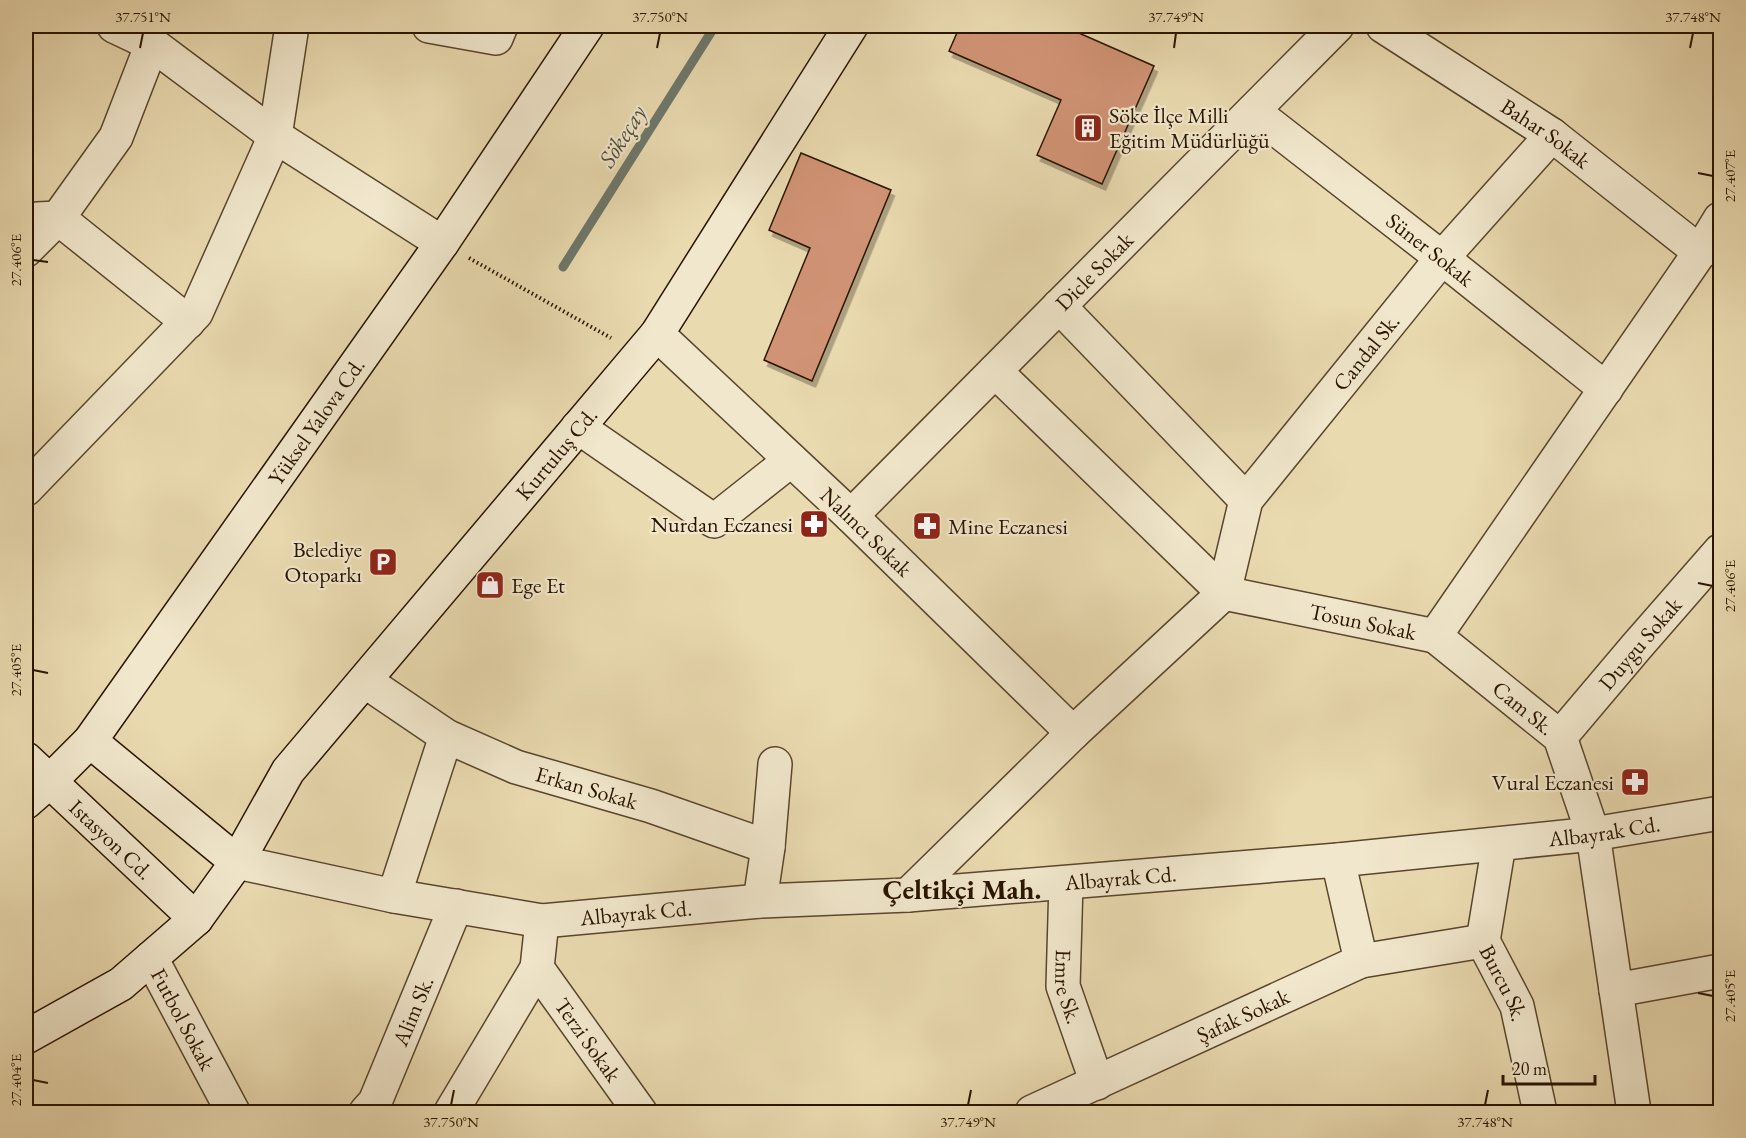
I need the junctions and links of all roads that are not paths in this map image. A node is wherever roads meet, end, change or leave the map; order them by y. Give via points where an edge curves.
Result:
1 (114, 26) edge
2 (292, 26) edge
3 (429, 26) edge
4 (501, 26) edge
5 (587, 26) edge
6 (851, 26) edge
7 (1337, 26) edge
8 (1383, 26) edge
9 (152, 44) junction
10 (1253, 111) junction
11 (1552, 135) junction
12 (275, 136) junction
13 (58, 218) junction
14 (26, 219) edge
15 (1720, 219) edge
16 (442, 243) junction
17 (1710, 247) edge
18 (26, 250) edge
19 (1442, 258) junction
20 (1059, 306) junction
21 (188, 322) junction
22 (648, 344) junction
23 (995, 371) junction
24 (1606, 389) junction
25 (578, 427) junction
26 (791, 460) junction
27 (26, 489) edge
28 (1246, 500) junction
29 (851, 516) junction
30 (1720, 551) edge
31 (1224, 593) junction
32 (1435, 636) junction
33 (365, 681) junction
34 (1073, 733) junction
35 (446, 736) junction
36 (1560, 737) junction
37 (90, 741) junction
38 (26, 759) edge
39 (775, 764) dead end
40 (50, 781) junction
41 (26, 802) edge
42 (1720, 813) edge
43 (1593, 834) junction
44 (1499, 844) junction
45 (768, 847) junction
46 (1338, 860) junction
47 (237, 862) junction
48 (1066, 883) junction
49 (908, 895) junction
50 (394, 896) junction
51 (760, 901) junction
52 (456, 906) junction
53 (196, 919) junction
54 (542, 921) junction
55 (1483, 941) junction
56 (151, 958) junction
57 (1361, 961) junction
58 (537, 968) junction
59 (1720, 971) edge
60 (1616, 990) junction
61 (26, 1037) edge
62 (1097, 1083) junction
63 (377, 1109) edge
64 (232, 1113) edge
65 (451, 1113) edge
66 (640, 1113) edge
67 (1032, 1113) edge
68 (1540, 1113) edge
69 (1634, 1113) edge

1 - 9 street
2 - 12 street
3 - 4 street via 496,38
5 - 16 street, Yüksel Yalova Cd.
6 - 22 street, Kurtuluş Cd.
7 - 10 street, Dicle Sokak
8 - 11 street, Bahar Sokak
9 - 12 street
9 - 13 street via 116,137
10 - 19 street, Süner Sokak
10 - 20 street, Dicle Sokak
11 - 17 street, Bahar Sokak
11 - 19 street, Candal Sk.
12 - 16 street
12 - 21 street via 196,313
13 - 14 street
13 - 18 street
13 - 21 street
15 - 17 street, Tosun Sokak
16 - 37 street, Yüksel Yalova Cd.
17 - 24 street, Tosun Sokak
19 - 24 street, Süner Sokak
19 - 28 street, Candal Sk.
20 - 23 street, Dicle Sokak
20 - 28 street
21 - 27 street
22 - 25 street, Kurtuluş Cd.
22 - 26 street, Nalıncı Sokak
23 - 29 street, Dicle Sokak
23 - 31 street
24 - 32 street, Tosun Sokak
25 - 26 street via 714,521
25 - 33 street, Kurtuluş Cd.
26 - 29 street, Nalıncı Sokak
28 - 31 street, Candal Sk.
29 - 34 street, Nalıncı Sokak
30 - 36 street, Duygu Sokak
31 - 32 street, Tosun Sokak
31 - 34 street
32 - 36 street, Cam Sk.
33 - 35 street, Erkan Sokak
33 - 47 street, Kurtuluş Cd. via 288,771
34 - 49 street
35 - 45 street, Erkan Sokak via 516,767 651,806
35 - 50 street
36 - 43 street, Cam Sk.
37 - 40 street, Yüksel Yalova Cd.
37 - 47 street
38 - 40 street, Istasyon Cd.
39 - 45 street
40 - 41 street, Yüksel Yalova Cd.
40 - 53 street, Istasyon Cd.
42 - 43 street, Albayrak Cd.
43 - 44 street, Albayrak Cd.
43 - 60 street, Cam Sk.
44 - 46 street, Albayrak Cd.
44 - 55 street
45 - 51 street
46 - 48 street, Albayrak Cd.
46 - 57 street
47 - 50 street, Albayrak Cd.
47 - 53 street, Kurtuluş Cd.
48 - 49 street, Albayrak Cd.
48 - 62 street, Emre Sk. via 1063,986
49 - 51 street, Albayrak Cd.
50 - 52 street, Albayrak Cd.
51 - 54 street, Albayrak Cd.
52 - 54 street, Albayrak Cd.
52 - 63 street, Alim Sk.
53 - 56 street, Kurtuluş Cd.
54 - 58 street
55 - 57 street, Burcu Sk.
55 - 68 street, Burcu Sk. via 1517,1006
56 - 61 street, Kurtuluş Cd. via 122,984
56 - 64 street, Futbol Sokak
57 - 62 street, Şafak Sokak
58 - 65 street
58 - 66 street, Terzi Sokak
59 - 60 street
60 - 69 street, Cam Sk.
62 - 67 street, Şafak Sokak

